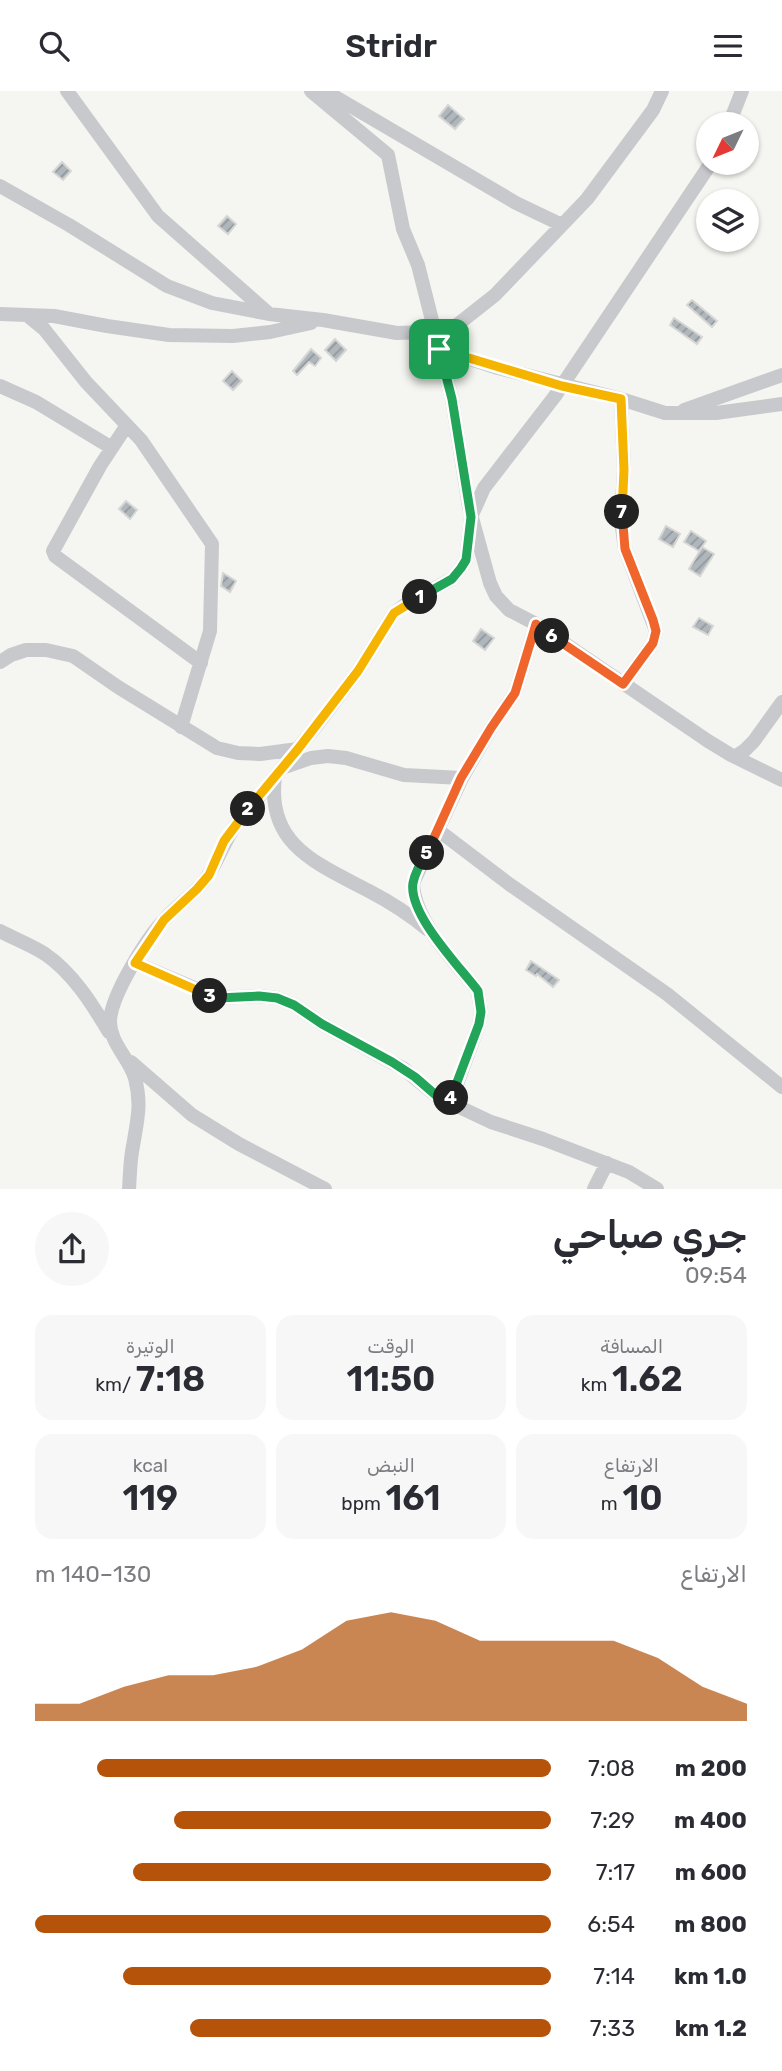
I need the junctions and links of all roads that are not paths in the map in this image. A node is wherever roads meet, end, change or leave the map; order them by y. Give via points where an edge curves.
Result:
1 (67, 91) edge
2 (311, 91) edge
3 (325, 91) edge
4 (662, 91) edge
5 (742, 91) edge
6 (734, 112) edge
7 (703, 175) edge
8 (0, 186) edge
9 (562, 225) junction
10 (0, 314) edge
11 (269, 314) junction
12 (27, 315) junction
13 (324, 320) junction
14 (438, 342) junction
15 (782, 375) edge
16 (0, 386) edge
17 (562, 386) junction
18 (621, 399) junction
19 (782, 404) edge
20 (674, 413) junction
21 (127, 425) junction
22 (112, 447) junction
23 (471, 517) junction
24 (536, 624) junction
25 (0, 662) edge
26 (201, 663) junction
27 (623, 684) junction
28 (782, 702) edge
29 (181, 727) junction
30 (298, 749) junction
31 (731, 755) junction
32 (279, 771) junction
33 (461, 778) junction
34 (782, 780) edge
35 (438, 829) junction
36 (0, 931) edge
37 (434, 934) junction
38 (135, 963) junction
39 (114, 1039) junction
40 (122, 1054) junction
41 (782, 1087) edge
42 (450, 1103) junction
43 (607, 1163) junction
44 (129, 1189) edge
45 (325, 1189) edge
46 (594, 1189) edge
47 (657, 1189) edge

1 - 11 street via 158,216
2 - 14 street via 388,155 403,229 418,265
3 - 9 street
4 - 9 street via 587,199
5 - 6 street
7 - 17 street
8 - 11 street via 167,286 212,303
9 - 14 street via 495,295
10 - 12 street
11 - 13 street
12 - 13 street via 169,335 233,336
12 - 21 street
13 - 14 street via 397,333 425,332
14 - 17 street
14 - 23 street
15 - 20 street
16 - 22 street
17 - 18 street
17 - 23 street via 484,488
18 - 20 street
18 - 27 street via 625,549 656,631 653,643
19 - 20 street
21 - 22 street
21 - 26 street via 212,544 210,631
22 - 26 street via 55,546 55,556
23 - 24 street via 496,596 509,610
23 - 30 street via 461,568 452,579 394,613 358,671
24 - 27 street
24 - 33 street via 515,693
25 - 29 street via 26,650 73,656
26 - 29 street
27 - 31 street
28 - 31 street via 745,750
29 - 30 street via 217,748 238,753
30 - 32 street
31 - 34 street
32 - 33 street via 328,756 404,775
32 - 37 street via 272,797 279,823 292,843
32 - 38 street via 224,841 209,875 164,920
33 - 35 street
35 - 37 street via 413,883 415,902
35 - 41 street via 667,994
36 - 39 street via 46,955 68,975
37 - 42 street via 478,991 481,1002 479,1024
38 - 39 street via 113,1002 110,1023
38 - 42 street via 218,998 259,996 294,1005 398,1066
39 - 40 street
40 - 44 street via 134,1075 139,1100
40 - 45 street via 192,1115
42 - 43 street
43 - 46 street
43 - 47 street

